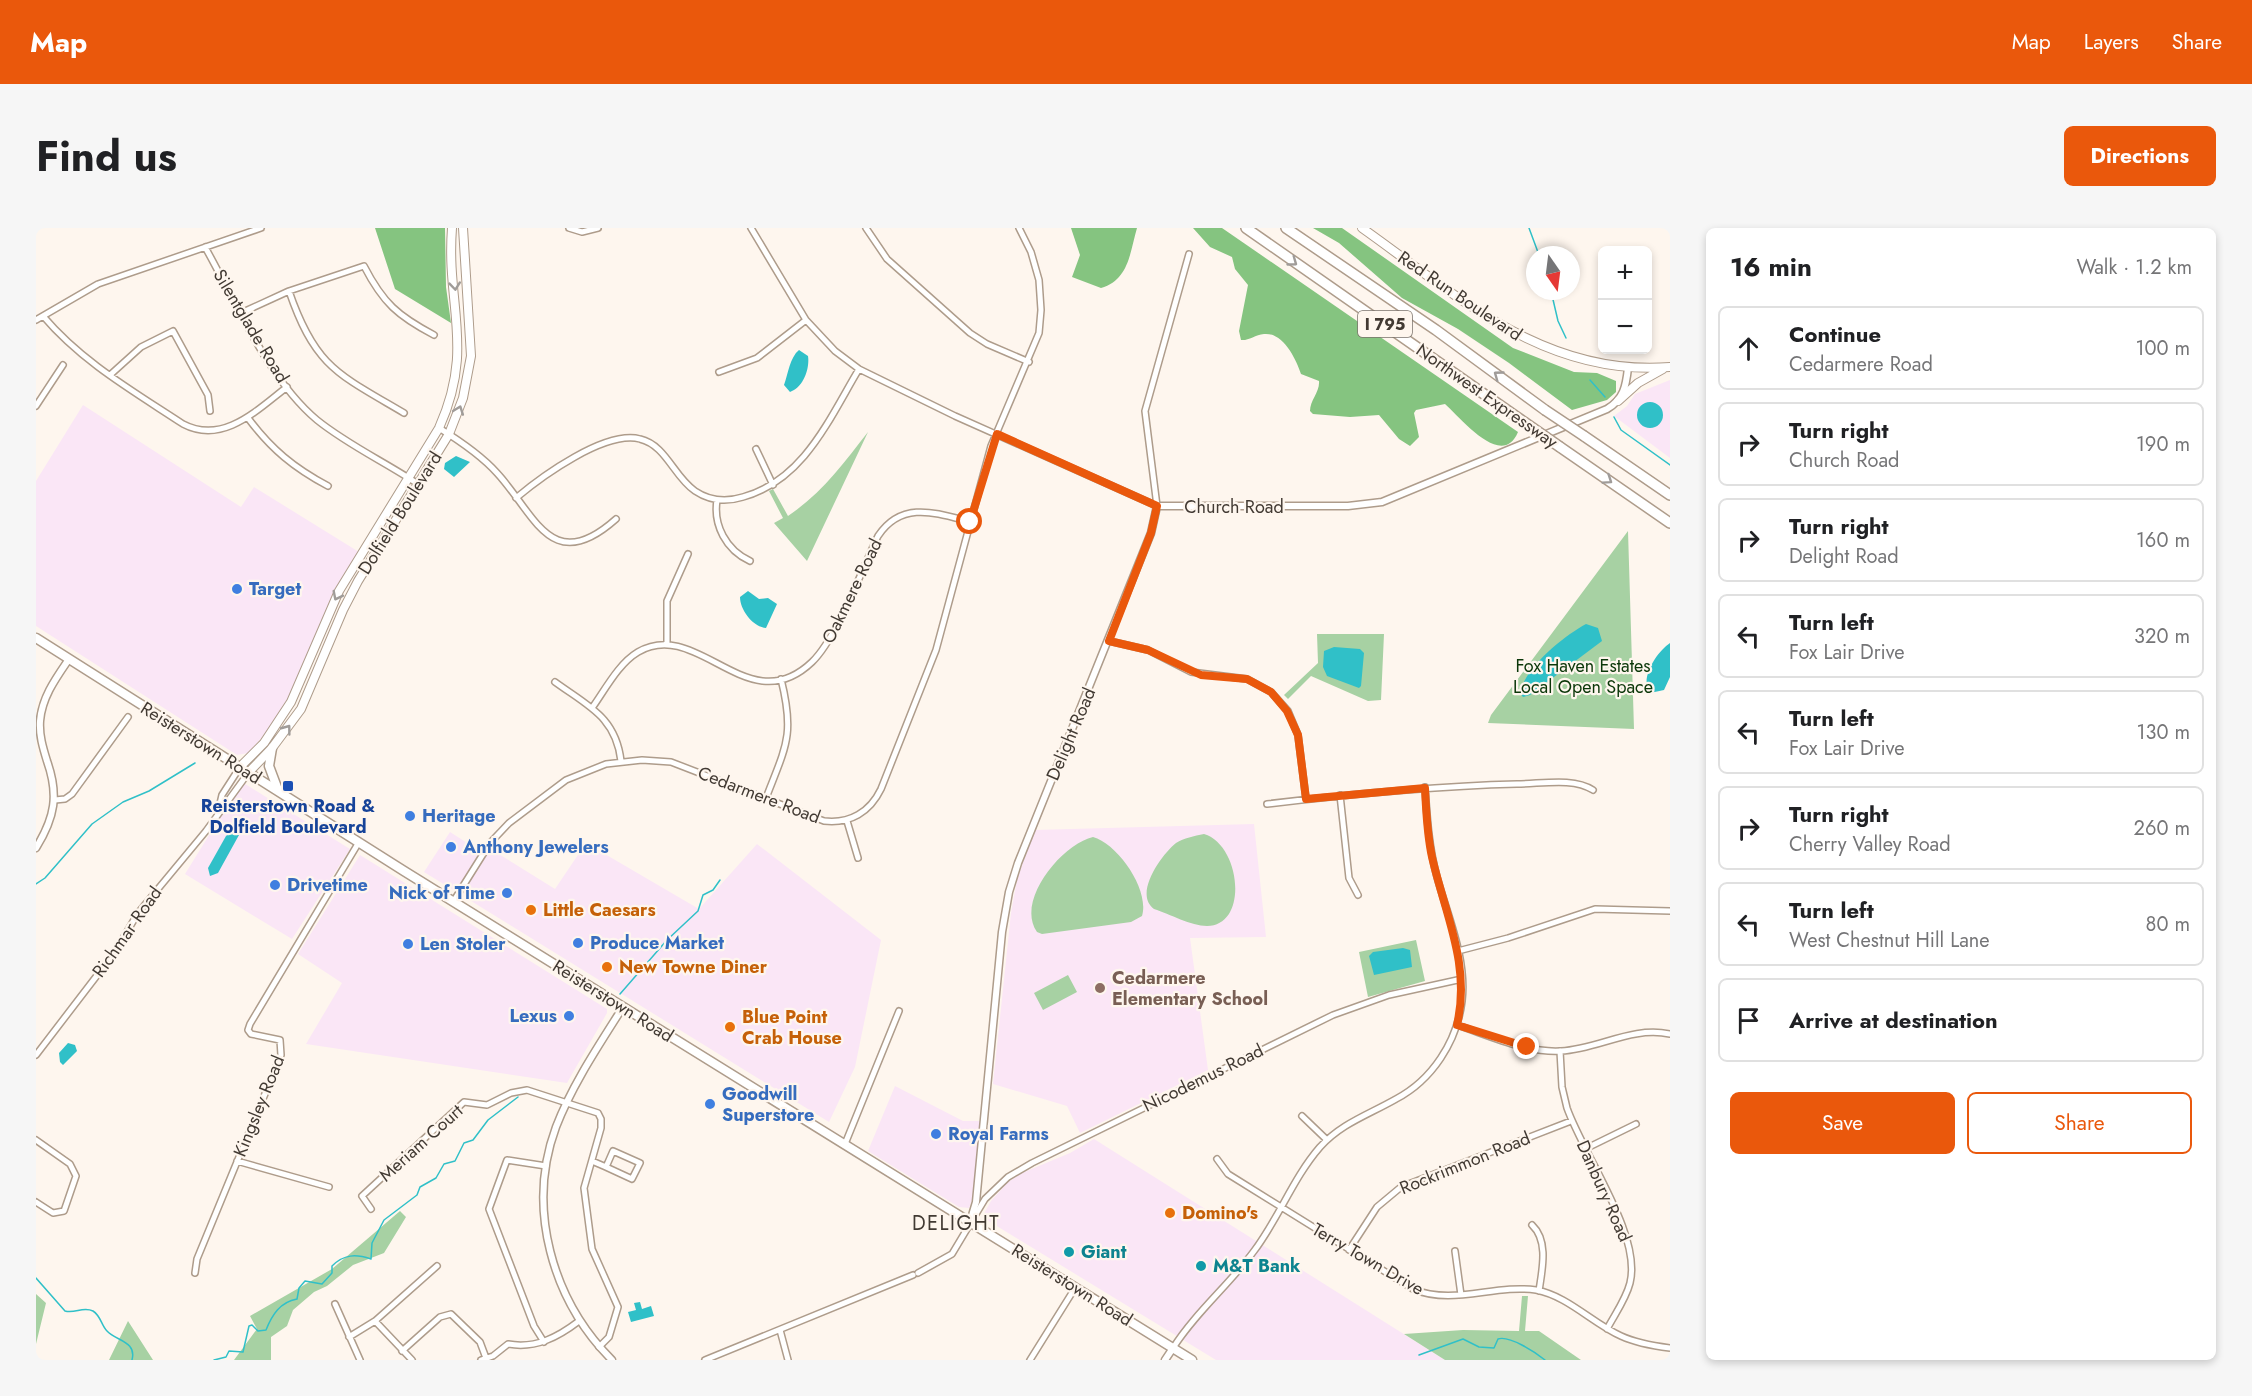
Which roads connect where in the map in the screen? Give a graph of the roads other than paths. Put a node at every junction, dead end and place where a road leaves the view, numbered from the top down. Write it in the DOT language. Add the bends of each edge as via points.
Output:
graph roads {
  1 [pos="261,228"];
  2 [pos="452,228"];
  3 [pos="463,228"];
  4 [pos="569,228"];
  5 [pos="598,228"];
  6 [pos="751,228"];
  7 [pos="866,228"];
  8 [pos="1019,228"];
  9 [pos="1246,228"];
  10 [pos="1286,228"];
  11 [pos="1362,228"];
  12 [pos="205,247"];
  13 [pos="1189,254"];
  14 [pos="289,291"];
  15 [pos="241,313"];
  16 [pos="43,316"];
  17 [pos="36,320"];
  18 [pos="806,320"];
  19 [pos="36,326"];
  20 [pos="434,335"];
  21 [pos="1029,362"];
  22 [pos="63,365"];
  23 [pos="1668,367"];
  24 [pos="1628,368"];
  25 [pos="859,369"];
  26 [pos="719,372"];
  27 [pos="110,375"];
  28 [pos="287,387"];
  29 [pos="1618,401"];
  30 [pos="36,406"];
  31 [pos="210,411"];
  32 [pos="404,413"];
  33 [pos="248,417"];
  34 [pos="439,428"];
  35 [pos="449,434"];
  36 [pos="997,434"];
  37 [pos="756,449"];
  38 [pos="409,478"];
  39 [pos="418,484"];
  40 [pos="773,485"];
  41 [pos="328,486"];
  42 [pos="1670,495"];
  43 [pos="516,498"];
  44 [pos="717,500"];
  45 [pos="1157,506"];
  46 [pos="616,519"];
  47 [pos="970,522"];
  48 [pos="1670,523"];
  49 [pos="688,554"];
  50 [pos="750,561"];
  51 [pos="36,638"];
  52 [pos="1109,641"];
  53 [pos="667,644"];
  54 [pos="69,659"];
  55 [pos="781,679"];
  56 [pos="555,682"];
  57 [pos="592,708"];
  58 [pos="128,717"];
  59 [pos="38,737"];
  60 [pos="272,748"];
  61 [pos="621,761"];
  62 [pos="240,767"];
  63 [pos="249,772"];
  64 [pos="1425,788"];
  65 [pos="1593,790"];
  66 [pos="280,793"];
  67 [pos="1340,795"];
  68 [pos="766,798"];
  69 [pos="1306,799"];
  70 [pos="56,800"];
  71 [pos="1267,804"];
  72 [pos="218,810"];
  73 [pos="847,821"];
  74 [pos="358,842"];
  75 [pos="36,848"];
  76 [pos="858,858"];
  77 [pos="1358,895"];
  78 [pos="453,902"];
  79 [pos="1670,911"];
  80 [pos="1458,951"];
  81 [pos="1462,979"];
  82 [pos="623,1007"];
  83 [pos="899,1011"];
  84 [pos="1457,1025"];
  85 [pos="1670,1034"];
  86 [pos="1560,1051"];
  87 [pos="36,1055"];
  88 [pos="567,1103"];
  89 [pos="1302,1116"];
  90 [pos="1572,1121"];
  91 [pos="1636,1124"];
  92 [pos="36,1140"];
  93 [pos="1327,1140"];
  94 [pos="845,1144"];
  95 [pos="1585,1149"];
  96 [pos="1216,1159"];
  97 [pos="237,1161"];
  98 [pos="592,1161"];
  99 [pos="546,1166"];
  100 [pos="606,1167"];
  101 [pos="329,1187"];
  102 [pos="36,1202"];
  103 [pos="1281,1207"];
  104 [pos="371,1209"];
  105 [pos="970,1222"];
  106 [pos="1532,1225"];
  107 [pos="1349,1250"];
  108 [pos="1455,1251"];
  109 [pos="438,1266"];
  110 [pos="195,1273"];
  111 [pos="1075,1288"];
  112 [pos="1539,1291"];
  113 [pos="1461,1295"];
  114 [pos="334,1304"];
  115 [pos="375,1321"];
  116 [pos="579,1321"];
  117 [pos="1607,1329"];
  118 [pos="780,1330"];
  119 [pos="349,1337"];
  120 [pos="544,1342"];
  121 [pos="599,1347"];
  122 [pos="1173,1348"];
  123 [pos="1670,1348"];
  124 [pos="402,1352"];
  125 [pos="484,1359"];
  126 [pos="360,1360"];
  127 [pos="412,1360"];
  128 [pos="612,1360"];
  129 [pos="705,1360"];
  130 [pos="788,1360"];
  131 [pos="1030,1360"];
  132 [pos="1165,1360"];
  133 [pos="1192,1360"];
  1 -- 12 [label="street"];
  2 -- 34 [label="main road, Dolfield Boulevard, one-way" via="459,357 453,393"];
  35 -- 3 [label="main road, Dolfield Boulevard, one-way" via="463,398 471,356"];
  4 -- 5 [label="street" via="582,232"];
  6 -- 18 [label="street, Church Road"];
  7 -- 21 [label="street" via="887,259 970,333"];
  8 -- 21 [label="street, Cedarmere Road" via="1035,266 1041,296 1039,333"];
  9 -- 48 [label="highway, Northwest Expressway / I 795, one-way, bridge"];
  42 -- 10 [label="highway, Northwest Expressway / I 795, one-way, bridge"];
  11 -- 24 [label="main road, Red Run Boulevard" via="1516,335 1570,357"];
  12 -- 15 [label="street, Silentglade Road"];
  12 -- 16 [label="street" via="98,284"];
  13 -- 45 [label="street, Delight Road" via="1145,411"];
  14 -- 15 [label="street"];
  14 -- 20 [label="street" via="364,266 387,304"];
  14 -- 32 [label="street" via="305,334 321,358 348,381"];
  15 -- 28 [label="street, Silentglade Road"];
  16 -- 17 [label="street"];
  16 -- 19 [label="street"];
  16 -- 27 [label="street" via="70,346"];
  18 -- 25 [label="street, Church Road"];
  18 -- 26 [label="street" via="757,358"];
  21 -- 36 [label="street, Cedarmere Road"];
  22 -- 30 [label="street"];
  23 -- 24 [label="main road, Red Run Boulevard"];
  23 -- 29 [label="main road" via="1638,383"];
  24 -- 29 [label="street"];
  25 -- 36 [label="street, Church Road"];
  25 -- 40 [label="street" via="810,451"];
  27 -- 31 [label="street" via="141,346 173,331 208,395"];
  27 -- 33 [label="street" via="198,430 223,429"];
  28 -- 33 [label="street"];
  28 -- 38 [label="street, Silentglade Road" via="317,420"];
  29 -- 45 [label="street, Church Road" via="1607,409 1382,502 1348,506"];
  33 -- 41 [label="street" via="276,453"];
  34 -- 35 [label="street"];
  34 -- 38 [label="main road, Dolfield Boulevard"];
  35 -- 39 [label="main road, Dolfield Boulevard"];
  35 -- 43 [label="street" via="491,466"];
  36 -- 45 [label="street, Church Road"];
  36 -- 47 [label="street, Cedarmere Road"];
  37 -- 40 [label="street"];
  38 -- 39 [label="street, Silentglade Road"];
  38 -- 62 [label="main road, Dolfield Boulevard, one-way" via="339,591 291,702 264,743"];
  60 -- 39 [label="main road, Dolfield Boulevard, one-way" via="301,709 343,610"];
  40 -- 44 [label="street" via="737,499"];
  43 -- 44 [label="street" via="559,465 603,445 630,438 653,444 689,486"];
  43 -- 46 [label="street" via="535,523 568,542 583,541"];
  44 -- 50 [label="street" via="717,527 736,553"];
  45 -- 52 [label="street, Delight Road" via="1151,533"];
  47 -- 55 [label="street, Oakmere Road" via="923,510 902,514 888,524 878,536 827,643 811,663"];
  47 -- 73 [label="street, Cedarmere Road" via="936,650 881,789 865,811"];
  49 -- 53 [label="street" via="668,601"];
  51 -- 54 [label="main road, Reisterstown Road"];
  52 -- 69 [label="street" via="1148,650 1201,675 1247,679 1271,692 1287,711 1298,735"];
  52 -- 105 [label="street, Delight Road" via="1032,826 1009,892"];
  53 -- 55 [label="street, Oakmere Road" via="687,648 744,678"];
  53 -- 57 [label="street" via="646,648 634,656"];
  54 -- 59 [label="street" via="44,702"];
  54 -- 62 [label="main road, Reisterstown Road"];
  55 -- 68 [label="street" via="790,725"];
  56 -- 57 [label="street"];
  57 -- 61 [label="street" via="615,732"];
  58 -- 70 [label="street" via="72,794"];
  59 -- 70 [label="street"];
  60 -- 63 [label="main road, Dolfield Boulevard"];
  60 -- 66 [label="main road" via="270,766"];
  61 -- 68 [label="street, Cedarmere Road" via="671,762"];
  61 -- 78 [label="street, Cedarmere Road" via="566,780 509,823 490,843"];
  62 -- 63 [label="main road, Reisterstown Road"];
  62 -- 72 [label="street, Richmar Road" via="222,795"];
  63 -- 66 [label="main road, Reisterstown Road"];
  63 -- 72 [label="street, Richmar Road"];
  64 -- 65 [label="street" via="1572,783"];
  64 -- 67 [label="street"];
  64 -- 80 [label="street" via="1432,855"];
  66 -- 74 [label="main road, Reisterstown Road"];
  67 -- 69 [label="street"];
  67 -- 77 [label="street" via="1349,878"];
  68 -- 73 [label="street, Cedarmere Road" via="824,821"];
  69 -- 71 [label="street"];
  70 -- 75 [label="street" via="48,828"];
  72 -- 87 [label="street, Richmar Road"];
  73 -- 76 [label="street"];
  74 -- 78 [label="main road, Reisterstown Road"];
  74 -- 97 [label="street, Kingsley Road" via="250,1024 251,1034 280,1040 282,1048"];
  78 -- 82 [label="main road, Reisterstown Road"];
  79 -- 80 [label="street" via="1596,909 1508,939"];
  80 -- 81 [label="street"];
  81 -- 84 [label="street"];
  81 -- 105 [label="street, Nicodemus Road" via="1389,995 1300,1030 1019,1170 985,1199"];
  82 -- 88 [label="street"];
  82 -- 94 [label="main road, Reisterstown Road"];
  83 -- 94 [label="street"];
  84 -- 86 [label="street" via="1537,1050"];
  84 -- 93 [label="street" via="1441,1057 1421,1082 1348,1123"];
  85 -- 86 [label="street" via="1643,1032"];
  86 -- 90 [label="street, Danbury Road" via="1562,1087"];
  88 -- 98 [label="street" via="598,1113 601,1119"];
  88 -- 99 [label="street"];
  88 -- 104 [label="street, Meriam Court" via="527,1090 487,1105 464,1102 362,1196"];
  89 -- 93 [label="street"];
  90 -- 95 [label="street, Danbury Road"];
  90 -- 107 [label="street, Rockrimmon Road" via="1401,1187 1377,1207"];
  91 -- 95 [label="street"];
  92 -- 102 [label="street" via="70,1164 76,1176 64,1211 53,1213"];
  93 -- 103 [label="street"];
  94 -- 105 [label="main road, Reisterstown Road"];
  95 -- 117 [label="street, Danbury Road" via="1625,1233 1631,1256 1628,1289"];
  96 -- 103 [label="street, Terry Town Drive" via="1227,1174"];
  97 -- 101 [label="street"];
  97 -- 110 [label="street, Kingsley Road" via="197,1259"];
  98 -- 100 [label="street"];
  98 -- 121 [label="street" via="584,1188 592,1249 618,1306 609,1337"];
  99 -- 116 [label="street" via="544,1207 549,1250"];
  99 -- 120 [label="street" via="507,1160 489,1209 530,1316"];
  100 -- 100 [label="street" via="613,1151 640,1163 632,1179"];
  103 -- 107 [label="street, Terry Town Drive"];
  103 -- 122 [label="street" via="1254,1251 1188,1325"];
  105 -- 111 [label="main road, Reisterstown Road"];
  105 -- 118 [label="street, Nicodemus Road" via="951,1254 915,1274"];
  106 -- 112 [label="street" via="1539,1234 1542,1251"];
  107 -- 113 [label="street, Terry Town Drive" via="1424,1294"];
  108 -- 113 [label="street"];
  109 -- 115 [label="street"];
  111 -- 122 [label="main road, Reisterstown Road"];
  111 -- 131 [label="street"];
  112 -- 113 [label="street, Terry Town Drive"];
  112 -- 117 [label="street, Terry Town Drive" via="1566,1302"];
  114 -- 119 [label="street"];
  115 -- 119 [label="street"];
  115 -- 124 [label="street"];
  116 -- 120 [label="street"];
  116 -- 121 [label="street"];
  117 -- 123 [label="street, Terry Town Drive" via="1633,1341"];
  118 -- 129 [label="street, Nicodemus Road"];
  118 -- 130 [label="street"];
  119 -- 126 [label="street"];
  120 -- 125 [label="street" via="508,1344"];
  121 -- 128 [label="street"];
  122 -- 132 [label="street"];
  122 -- 133 [label="main road, Reisterstown Road"];
  124 -- 125 [label="street" via="440,1317 451,1314 480,1342"];
  124 -- 127 [label="street"];
}
